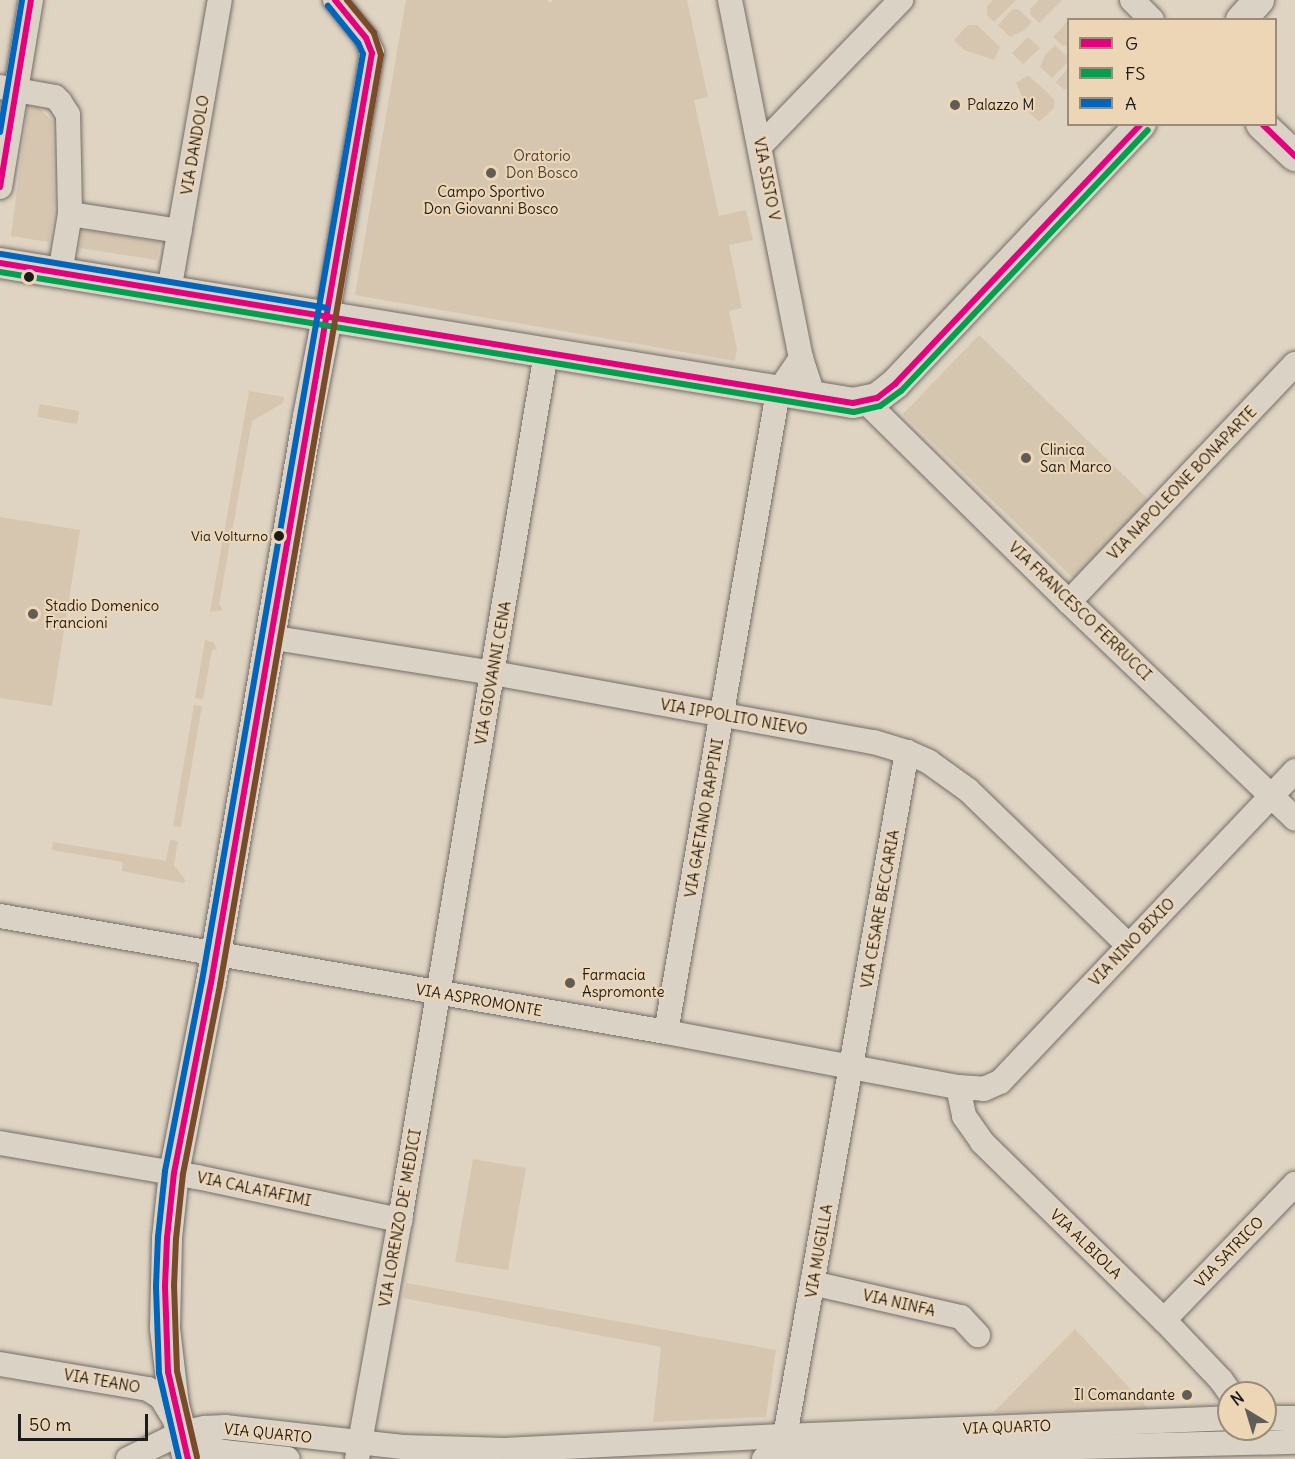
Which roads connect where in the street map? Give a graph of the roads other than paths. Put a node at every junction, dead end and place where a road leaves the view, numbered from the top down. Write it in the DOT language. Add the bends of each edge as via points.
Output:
graph roads {
  1 [pos="31,0"];
  2 [pos="220,0"];
  3 [pos="335,0"];
  4 [pos="730,0"];
  5 [pos="901,0"];
  6 [pos="1132,0"];
  7 [pos="1259,0"];
  8 [pos="1150,18"];
  9 [pos="1243,18"];
  10 [pos="9,88"];
  11 [pos="1139,126"];
  12 [pos="1264,126"];
  13 [pos="761,145"];
  14 [pos="1295,156"];
  15 [pos="0,187"];
  16 [pos="70,214"];
  17 [pos="180,231"];
  18 [pos="0,263"];
  19 [pos="60,273"];
  20 [pos="169,291"];
  21 [pos="327,317"];
  22 [pos="546,353"];
  23 [pos="801,358"];
  24 [pos="1295,364"];
  25 [pos="778,392"];
  26 [pos="814,398"];
  27 [pos="866,402"];
  28 [pos="1069,602"];
  29 [pos="270,637"];
  30 [pos="493,673"];
  31 [pos="722,716"];
  32 [pos="907,752"];
  33 [pos="1295,771"];
  34 [pos="1271,796"];
  35 [pos="1295,819"];
  36 [pos="0,916"];
  37 [pos="1128,945"];
  38 [pos="216,954"];
  39 [pos="438,993"];
  40 [pos="666,1032"];
  41 [pos="853,1066"];
  42 [pos="958,1087"];
  43 [pos="0,1143"];
  44 [pos="174,1173"];
  45 [pos="1295,1184"];
  46 [pos="400,1220"];
  47 [pos="812,1283"];
  48 [pos="1164,1320"];
  49 [pos="978,1335"];
  50 [pos="0,1364"];
  51 [pos="158,1381"];
  52 [pos="1222,1381"];
  53 [pos="1277,1418"];
  54 [pos="1295,1418"];
  55 [pos="1217,1419"];
  56 [pos="1217,1437"];
  57 [pos="1277,1440"];
  58 [pos="1295,1442"];
  59 [pos="185,1446"];
  60 [pos="358,1451"];
  61 [pos="789,1451"];
  62 [pos="450,1454"];
  63 [pos="474,1454"];
  64 [pos="128,1459"];
  65 [pos="288,1459"];
  66 [pos="763,1459"];
  1 -- 10 [label="street"];
  2 -- 17 [label="street, VIA DANDOLO"];
  3 -- 21 [label="street" via="366,38 372,53"];
  4 -- 13 [label="street, VIA SISTO V"];
  5 -- 13 [label="street"];
  6 -- 8 [label="street"];
  7 -- 9 [label="main road"];
  10 -- 15 [label="street"];
  10 -- 16 [label="street" via="55,98 66,109"];
  11 -- 27 [label="main road" via="895,384"];
  12 -- 14 [label="main road"];
  13 -- 23 [label="street, VIA SISTO V"];
  16 -- 17 [label="street"];
  16 -- 19 [label="street"];
  17 -- 20 [label="street, VIA DANDOLO"];
  18 -- 19 [label="main road"];
  19 -- 20 [label="main road"];
  20 -- 21 [label="main road"];
  21 -- 22 [label="main road"];
  21 -- 29 [label="main road"];
  22 -- 25 [label="main road"];
  22 -- 30 [label="street, VIA GIOVANNI CENA"];
  23 -- 25 [label="street"];
  23 -- 26 [label="street, VIA SISTO V"];
  24 -- 28 [label="street, VIA NAPOLEONE BONAPARTE"];
  25 -- 26 [label="main road"];
  25 -- 31 [label="street, VIA GAETANO RAPPINI"];
  26 -- 27 [label="main road" via="836,403"];
  27 -- 28 [label="street, VIA FRANCESCO FERRUCCI"];
  28 -- 34 [label="street, VIA FRANCESCO FERRUCCI"];
  29 -- 30 [label="street, VIA IPPOLITO NIEVO"];
  29 -- 38 [label="main road"];
  30 -- 31 [label="street, VIA IPPOLITO NIEVO"];
  30 -- 39 [label="street, VIA GIOVANNI CENA"];
  31 -- 32 [label="street, VIA IPPOLITO NIEVO" via="874,742"];
  31 -- 40 [label="street, VIA GAETANO RAPPINI"];
  32 -- 37 [label="street, VIA IPPOLITO NIEVO" via="968,790"];
  32 -- 41 [label="street, VIA CESARE BECCARIA"];
  33 -- 34 [label="street, VIA NINO BIXIO"];
  34 -- 35 [label="street, VIA FRANCESCO FERRUCCI"];
  34 -- 37 [label="street, VIA NINO BIXIO"];
  36 -- 38 [label="street, VIA ASPROMONTE"];
  37 -- 42 [label="street, VIA NINO BIXIO" via="994,1087"];
  38 -- 39 [label="street, VIA ASPROMONTE"];
  38 -- 44 [label="main road"];
  39 -- 40 [label="street, VIA ASPROMONTE"];
  39 -- 46 [label="street, VIA LORENZO DE' MEDICI"];
  40 -- 41 [label="street, VIA ASPROMONTE"];
  41 -- 42 [label="street, VIA ASPROMONTE"];
  41 -- 47 [label="street, VIA MUGILLA"];
  42 -- 48 [label="street, VIA ALBIOLA" via="964,1116 982,1142"];
  43 -- 44 [label="street, VIA CALATAFIMI"];
  44 -- 46 [label="street, VIA CALATAFIMI"];
  44 -- 51 [label="main road"];
  45 -- 48 [label="street, VIA SATRICO"];
  46 -- 60 [label="street, VIA LORENZO DE' MEDICI"];
  47 -- 49 [label="street, VIA NINFA" via="962,1317"];
  47 -- 61 [label="street, VIA MUGILLA"];
  48 -- 52 [label="street, VIA ALBIOLA"];
  50 -- 51 [label="street, VIA TEANO"];
  51 -- 59 [label="main road"];
  53 -- 54 [label="street"];
  55 -- 61 [label="street, VIA QUARTO"];
  56 -- 61 [label="street, VIA QUARTO"];
  57 -- 58 [label="street, VIA QUARTO"];
  59 -- 60 [label="street, VIA QUARTO" via="205,1428 225,1427"];
  59 -- 64 [label="street"];
  59 -- 65 [label="street, VIA QUARTO"];
  60 -- 62 [label="street, VIA QUARTO"];
  61 -- 63 [label="street, VIA QUARTO" via="570,1448"];
  61 -- 66 [label="street"];
  62 -- 63 [label="street, VIA QUARTO"];
}
